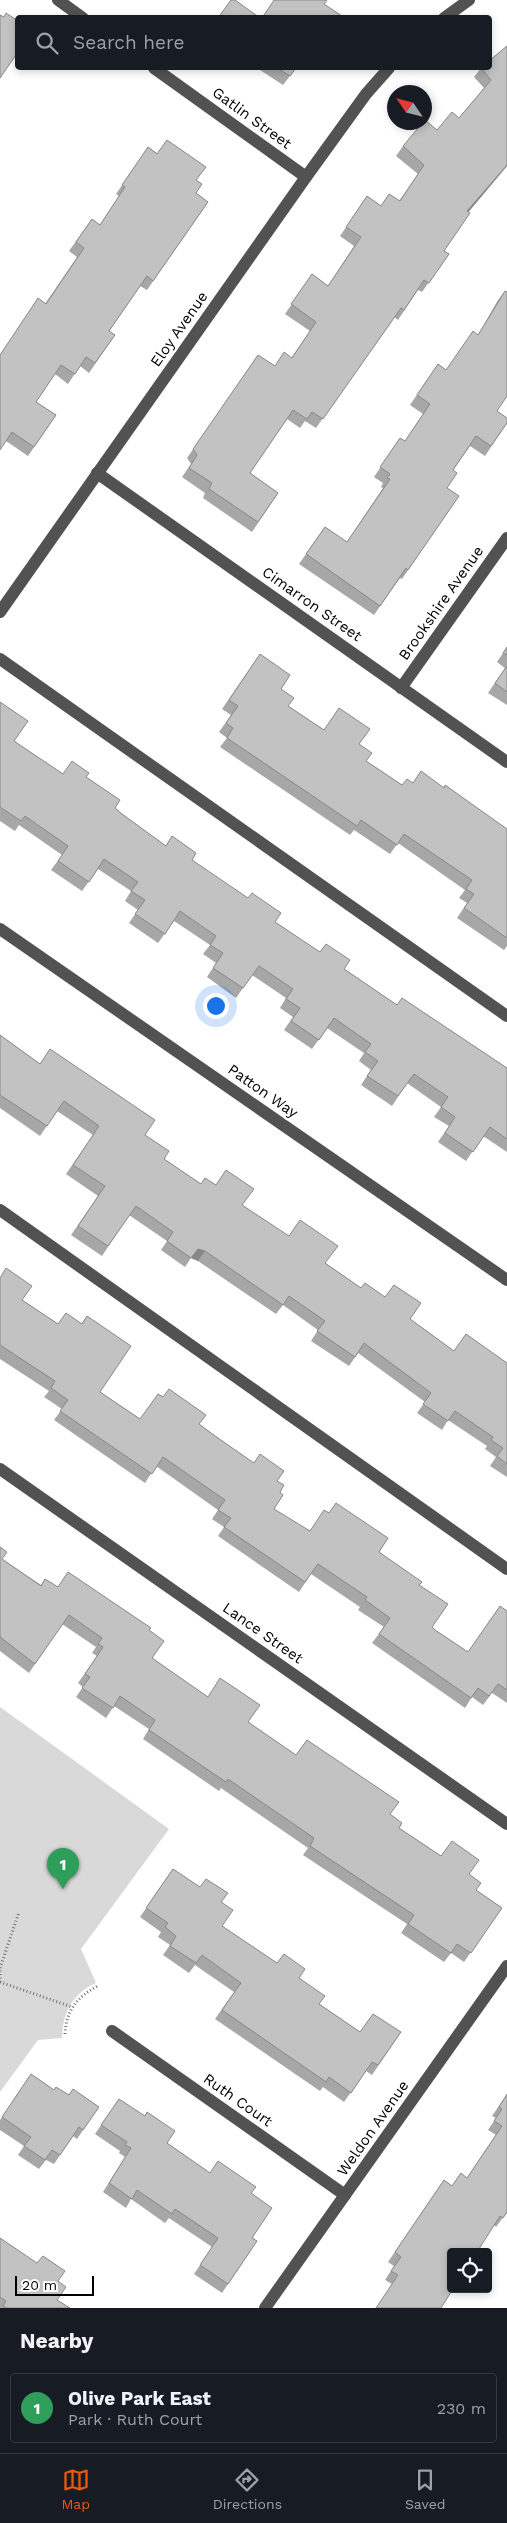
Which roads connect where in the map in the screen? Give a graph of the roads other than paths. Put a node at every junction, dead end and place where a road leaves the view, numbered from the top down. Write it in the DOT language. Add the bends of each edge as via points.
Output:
graph roads {
  1 [pos="58,0"];
  2 [pos="469,0"];
  3 [pos="79,15"];
  4 [pos="448,15"];
  5 [pos="157,70"];
  6 [pos="388,70"];
  7 [pos="306,177"];
  8 [pos="97,473"];
  9 [pos="507,538"];
  10 [pos="0,612"];
  11 [pos="0,659"];
  12 [pos="401,688"];
  13 [pos="507,762"];
  14 [pos="0,929"];
  15 [pos="507,1016"];
  16 [pos="0,1210"];
  17 [pos="507,1280"];
  18 [pos="0,1468"];
  19 [pos="507,1570"];
  20 [pos="507,1824"];
  21 [pos="507,1966"];
  22 [pos="112,2031"];
  23 [pos="345,2196"];
  24 [pos="265,2308"];
  1 -- 3 [label="street"];
  2 -- 4 [label="street"];
  5 -- 7 [label="street, Gatlin Street"];
  6 -- 7 [label="street, Eloy Avenue" via="366,94"];
  7 -- 8 [label="street, Eloy Avenue"];
  8 -- 10 [label="street, Eloy Avenue"];
  8 -- 12 [label="street, Cimarron Street"];
  9 -- 12 [label="street, Brookshire Avenue"];
  11 -- 15 [label="street"];
  12 -- 13 [label="street, Cimarron Street"];
  14 -- 17 [label="street, Patton Way"];
  16 -- 19 [label="street"];
  18 -- 20 [label="street, Lance Street"];
  21 -- 23 [label="street, Weldon Avenue"];
  22 -- 23 [label="street, Ruth Court"];
  23 -- 24 [label="street, Weldon Avenue"];
}
